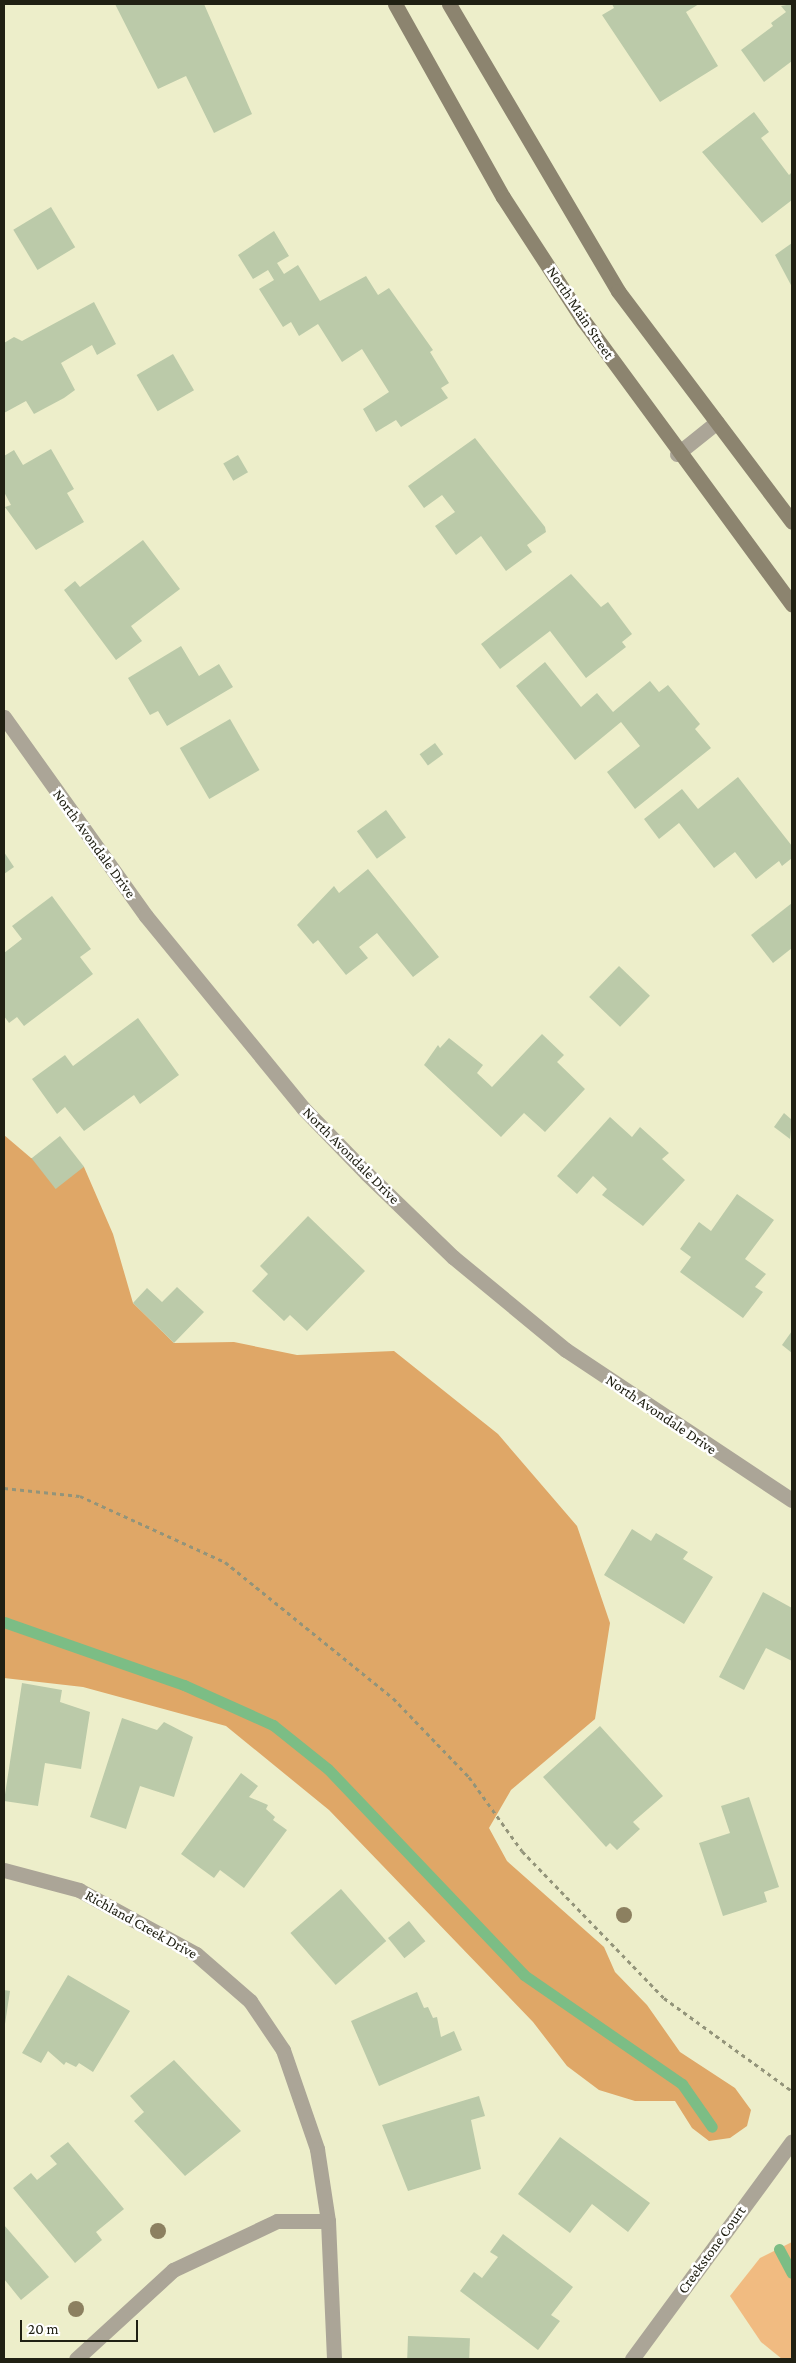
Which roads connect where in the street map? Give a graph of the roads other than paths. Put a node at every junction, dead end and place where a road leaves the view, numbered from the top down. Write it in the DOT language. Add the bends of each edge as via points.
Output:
graph roads {
  1 [pos="395,4"];
  2 [pos="449,4"];
  3 [pos="717,422"];
  4 [pos="677,454"];
  5 [pos="792,522"];
  6 [pos="792,604"];
  7 [pos="4,717"];
  8 [pos="792,1500"];
  9 [pos="4,1870"];
  10 [pos="792,2141"];
  11 [pos="328,2221"];
  12 [pos="76,2359"];
  13 [pos="334,2359"];
  14 [pos="632,2359"];
  1 -- 4 [label="street, North Main Street" via="504,197"];
  2 -- 3 [label="street" via="618,290"];
  3 -- 4 [label="street"];
  3 -- 5 [label="street"];
  4 -- 6 [label="street, North Main Street"];
  7 -- 8 [label="street, North Avondale Drive" via="146,916 303,1108 367,1174 453,1257 566,1350"];
  9 -- 11 [label="street, Richland Creek Drive" via="80,1890 139,1920 196,1954 250,2001 283,2050 318,2149"];
  10 -- 14 [label="street, Creekstone Court"];
  11 -- 12 [label="street" via="278,2221 173,2270"];
  11 -- 13 [label="street, Richland Creek Drive"];
}
